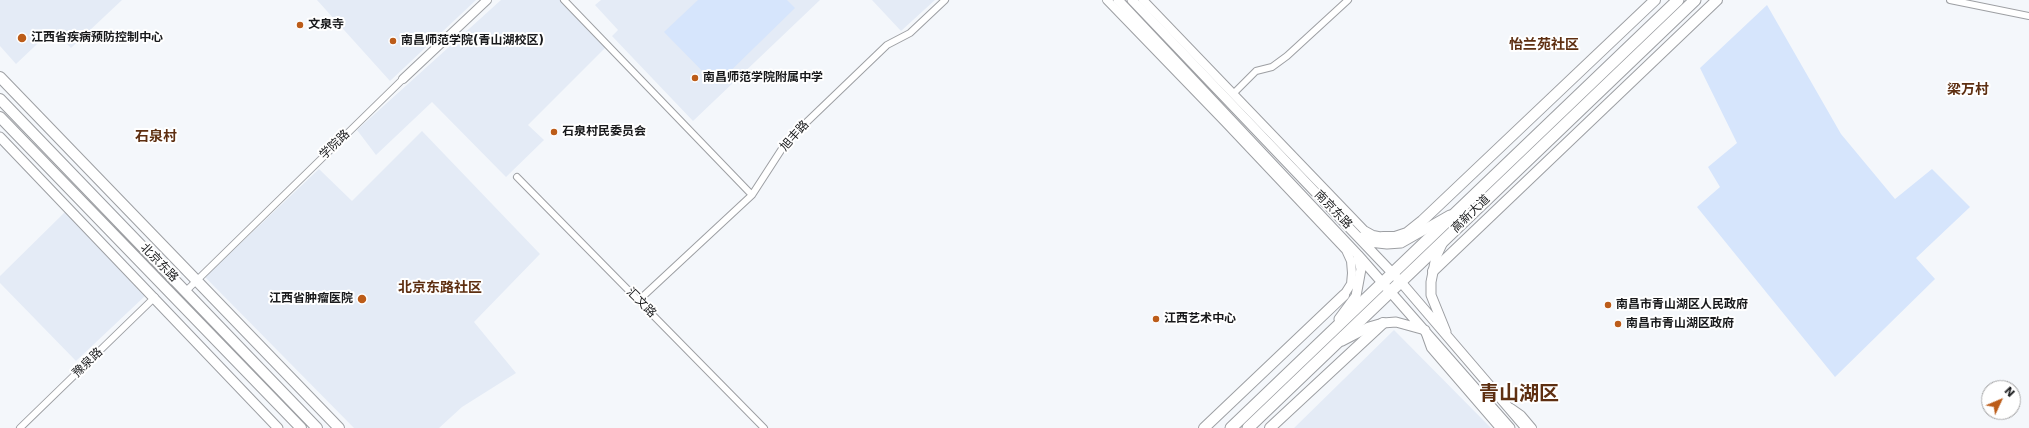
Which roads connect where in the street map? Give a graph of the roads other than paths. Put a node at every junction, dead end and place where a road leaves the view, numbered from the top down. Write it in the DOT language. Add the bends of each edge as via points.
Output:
graph roads {
  1 [pos="487,0"];
  2 [pos="564,0"];
  3 [pos="945,0"];
  4 [pos="1107,0"];
  5 [pos="1118,0"];
  6 [pos="1132,0"];
  7 [pos="1143,0"];
  8 [pos="1348,0"];
  9 [pos="1655,0"];
  10 [pos="1678,0"];
  11 [pos="1696,0"];
  12 [pos="1717,0"];
  13 [pos="1950,0"];
  14 [pos="2029,16"];
  15 [pos="0,77"];
  16 [pos="403,79"];
  17 [pos="1233,94"];
  18 [pos="0,99"];
  19 [pos="0,117"];
  20 [pos="0,137"];
  21 [pos="1309,173"];
  22 [pos="518,177"];
  23 [pos="752,195"];
  24 [pos="1328,206"];
  25 [pos="1459,209"];
  26 [pos="1346,225"];
  27 [pos="1383,237"];
  28 [pos="1445,239"];
  29 [pos="1358,255"];
  30 [pos="1433,271"];
  31 [pos="1396,277"];
  32 [pos="196,281"];
  33 [pos="1386,287"];
  34 [pos="186,291"];
  35 [pos="1344,295"];
  36 [pos="155,297"];
  37 [pos="639,300"];
  38 [pos="1383,323"];
  39 [pos="1425,330"];
  40 [pos="1327,336"];
  41 [pos="1448,337"];
  42 [pos="1335,345"];
  43 [pos="1505,404"];
  44 [pos="20,428"];
  45 [pos="278,428"];
  46 [pos="301,428"];
  47 [pos="317,428"];
  48 [pos="339,428"];
  49 [pos="764,428"];
  50 [pos="1204,428"];
  51 [pos="1231,428"];
  52 [pos="1248,428"];
  53 [pos="1270,428"];
  54 [pos="1500,428"];
  55 [pos="1510,428"];
  56 [pos="1526,428"];
  57 [pos="1532,428"];
  1 -- 16 [label="street, 学院路"];
  2 -- 23 [label="street"];
  3 -- 23 [label="street, 旭丰路" via="910,33 887,45 787,141"];
  4 -- 35 [label="street" via="1346,250 1352,261 1352,272 1351,284"];
  5 -- 29 [label="main road, 南京东路"];
  6 -- 24 [label="main road, 南京东路"];
  7 -- 17 [label="street"];
  8 -- 17 [label="street" via="1287,56 1272,66 1256,71"];
  9 -- 27 [label="main road" via="1422,221 1407,233"];
  10 -- 25 [label="highway, 高新大道"];
  11 -- 28 [label="highway, 高新大道"];
  12 -- 30 [label="main road"];
  13 -- 14 [label="street"];
  15 -- 32 [label="main road"];
  16 -- 32 [label="street, 学院路"];
  17 -- 21 [label="street"];
  18 -- 34 [label="main road, 北京东路"];
  19 -- 46 [label="main road, 北京东路"];
  20 -- 36 [label="main road"];
  21 -- 24 [label="street"];
  21 -- 27 [label="street" via="1364,230"];
  22 -- 37 [label="street, 汇文路"];
  23 -- 37 [label="street, 旭丰路"];
  24 -- 26 [label="main road, 南京东路"];
  25 -- 26 [label="main road" via="1401,243 1369,242"];
  25 -- 31 [label="highway, 高新大道"];
  26 -- 31 [label="main road, 南京东路"];
  28 -- 30 [label="main road" via="1436,257"];
  28 -- 31 [label="highway, 高新大道"];
  29 -- 33 [label="main road, 南京东路"];
  29 -- 40 [label="main road" via="1360,269 1356,296"];
  30 -- 41 [label="main road" via="1431,295"];
  31 -- 33 [label="highway, 高新大道"];
  31 -- 41 [label="main road, 南京东路"];
  32 -- 34 [label="street, 学院路"];
  32 -- 48 [label="main road"];
  33 -- 39 [label="main road, 南京东路"];
  33 -- 40 [label="highway, 高新大道"];
  33 -- 42 [label="highway, 高新大道"];
  34 -- 47 [label="main road, 北京东路"];
  35 -- 50 [label="main road"];
  36 -- 44 [label="street, 豫泉路"];
  36 -- 45 [label="main road"];
  37 -- 49 [label="street, 汇文路"];
  38 -- 39 [label="main road" via="1396,322"];
  38 -- 42 [label="main road" via="1369,327"];
  38 -- 53 [label="main road"];
  39 -- 54 [label="street" via="1431,348"];
  39 -- 55 [label="main road, 南京东路"];
  40 -- 51 [label="highway, 高新大道"];
  41 -- 43 [label="main road, 南京东路"];
  42 -- 52 [label="highway, 高新大道"];
  43 -- 56 [label="main road, 南京东路"];
  43 -- 57 [label="street" via="1521,415"];
}
